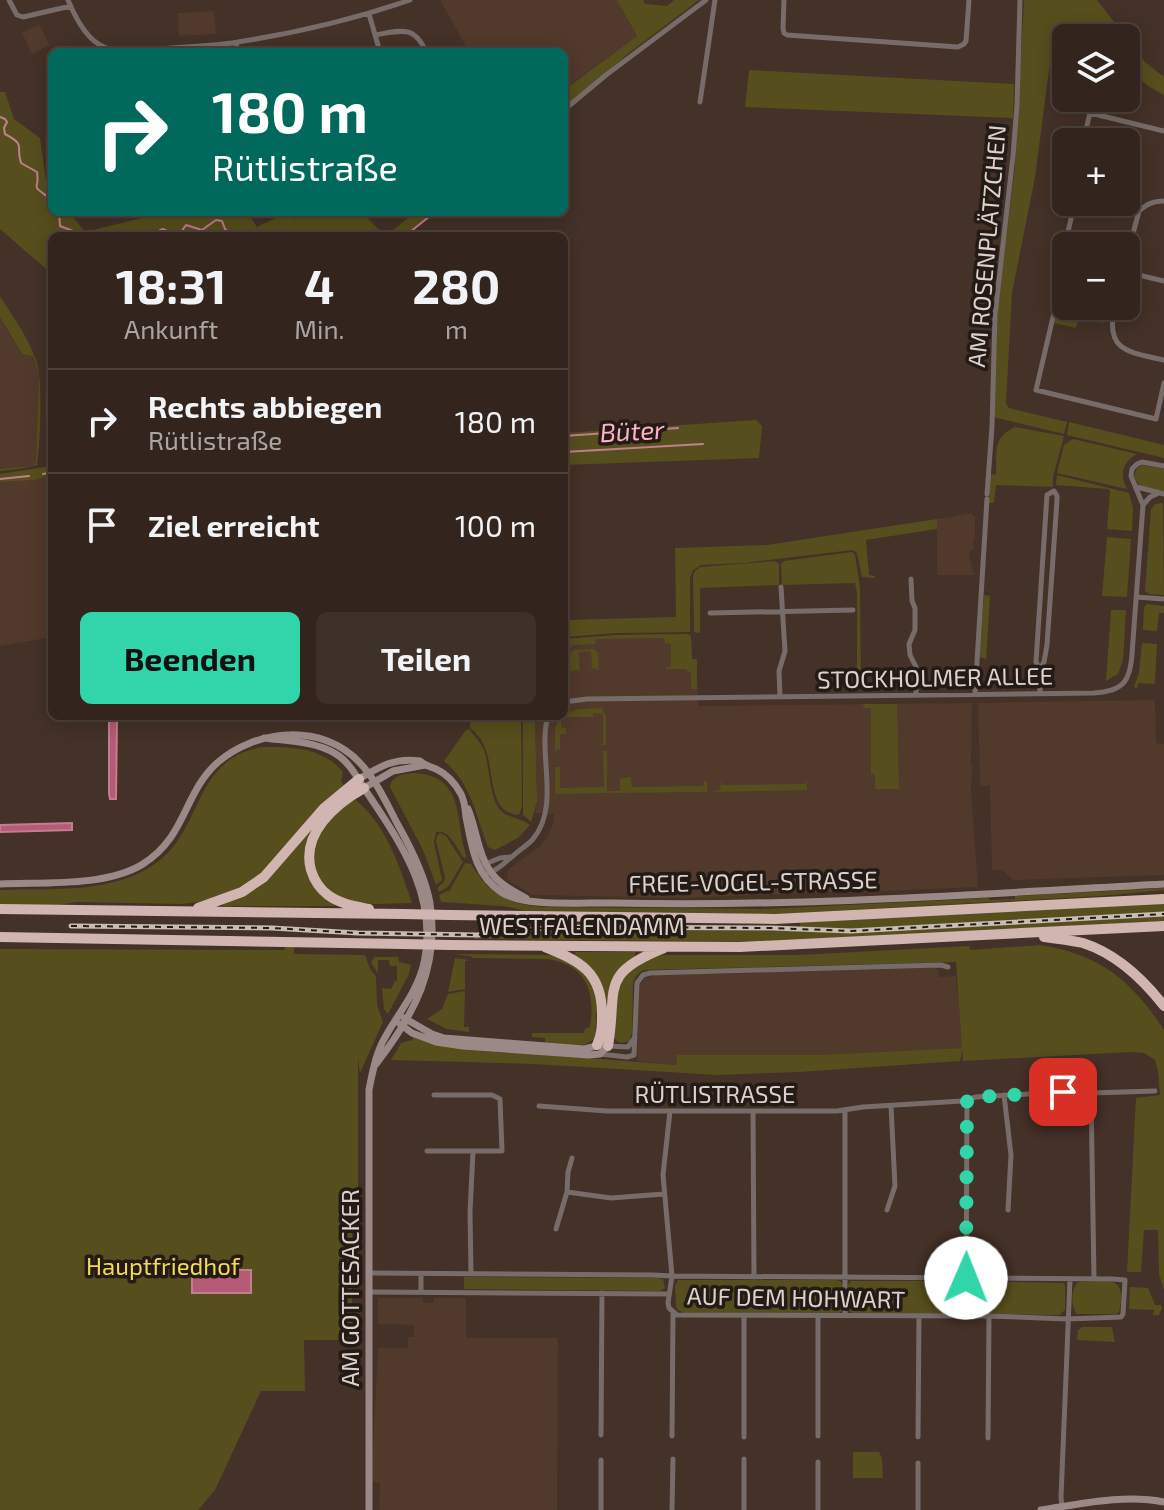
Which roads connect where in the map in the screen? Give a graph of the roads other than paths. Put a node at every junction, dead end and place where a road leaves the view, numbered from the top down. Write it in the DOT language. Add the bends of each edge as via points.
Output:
graph roads {
  1 [pos="9,0"];
  2 [pos="410,0"];
  3 [pos="706,0"];
  4 [pos="715,0"];
  5 [pos="784,0"];
  6 [pos="969,0"];
  7 [pos="1020,0"];
  8 [pos="70,3"];
  9 [pos="369,14"];
  10 [pos="375,35"];
  11 [pos="236,43"];
  12 [pos="106,48"];
  13 [pos="183,48"];
  14 [pos="237,48"];
  15 [pos="379,48"];
  16 [pos="424,48"];
  17 [pos="700,102"];
  18 [pos="568,107"];
  19 [pos="1086,128"];
  20 [pos="1164,131"];
  21 [pos="1164,201"];
  22 [pos="1133,232"];
  23 [pos="1140,275"];
  24 [pos="1164,281"];
  25 [pos="1052,320"];
  26 [pos="1113,320"];
  27 [pos="1164,360"];
  28 [pos="1164,383"];
  29 [pos="1164,466"];
  30 [pos="1137,487"];
  31 [pos="1162,493"];
  32 [pos="1143,505"];
  33 [pos="911,579"];
  34 [pos="781,587"];
  35 [pos="1136,597"];
  36 [pos="1164,599"];
  37 [pos="853,610"];
  38 [pos="781,611"];
  39 [pos="710,613"];
  40 [pos="1040,669"];
  41 [pos="1040,693"];
  42 [pos="975,694"];
  43 [pos="916,695"];
  44 [pos="780,697"];
  45 [pos="568,701"];
  46 [pos="548,720"];
  47 [pos="366,781"];
  48 [pos="484,869"];
  49 [pos="0,884"];
  50 [pos="1164,884"];
  51 [pos="1164,899"];
  52 [pos="0,909"];
  53 [pos="185,912"];
  54 [pos="387,914"];
  55 [pos="1164,926"];
  56 [pos="1031,933"];
  57 [pos="0,937"];
  58 [pos="539,945"];
  59 [pos="670,946"];
  60 [pos="948,967"];
  61 [pos="1164,1006"];
  62 [pos="402,1021"];
  63 [pos="635,1037"];
  64 [pos="602,1048"];
  65 [pos="1155,1091"];
  66 [pos="1091,1093"];
  67 [pos="434,1095"];
  68 [pos="1004,1095"];
  69 [pos="967,1099"];
  70 [pos="539,1106"];
  71 [pos="891,1106"];
  72 [pos="845,1110"];
  73 [pos="670,1111"];
  74 [pos="753,1111"];
  75 [pos="427,1151"];
  76 [pos="473,1151"];
  77 [pos="572,1158"];
  78 [pos="567,1192"];
  79 [pos="664,1194"];
  80 [pos="887,1210"];
  81 [pos="1008,1210"];
  82 [pos="556,1229"];
  83 [pos="369,1273"];
  84 [pos="421,1274"];
  85 [pos="471,1274"];
  86 [pos="672,1276"];
  87 [pos="754,1277"];
  88 [pos="845,1278"];
  89 [pos="966,1278"];
  90 [pos="1070,1279"];
  91 [pos="1094,1279"];
  92 [pos="370,1292"];
  93 [pos="421,1292"];
  94 [pos="602,1293"];
  95 [pos="669,1294"];
  96 [pos="673,1313"];
  97 [pos="744,1316"];
  98 [pos="818,1316"];
  99 [pos="845,1316"];
  100 [pos="919,1316"];
  101 [pos="966,1316"];
  102 [pos="989,1316"];
  103 [pos="1067,1319"];
  104 [pos="601,1435"];
  105 [pos="672,1436"];
  106 [pos="818,1436"];
  107 [pos="744,1437"];
  108 [pos="918,1437"];
  109 [pos="988,1438"];
  110 [pos="673,1459"];
  111 [pos="744,1459"];
  112 [pos="601,1460"];
  113 [pos="818,1462"];
  114 [pos="918,1463"];
  115 [pos="1164,1502"];
  116 [pos="1062,1507"];
  117 [pos="369,1510"];
  118 [pos="601,1510"];
  119 [pos="672,1510"];
  120 [pos="744,1510"];
  121 [pos="818,1510"];
  122 [pos="918,1510"];
  123 [pos="1041,1510"];
  1 -- 8 [label="street" via="23,17"];
  2 -- 9 [label="street"];
  3 -- 18 [label="street"];
  4 -- 17 [label="street"];
  5 -- 6 [label="street" via="787,35 958,47 966,41"];
  7 -- 42 [label="street, AM ROSENPLÄTZCHEN" via="1013,156 995,315"];
  8 -- 12 [label="street" via="92,40"];
  9 -- 10 [label="street"];
  9 -- 11 [label="street"];
  10 -- 15 [label="street"];
  10 -- 16 [label="street" via="401,30 412,33"];
  11 -- 13 [label="street"];
  11 -- 14 [label="street"];
  19 -- 20 [label="street" via="1090,113"];
  21 -- 22 [label="street" via="1153,201 1139,211"];
  23 -- 24 [label="street"];
  25 -- 28 [label="street" via="1036,390 1156,419"];
  26 -- 27 [label="street" via="1113,337 1120,347"];
  29 -- 30 [label="street" via="1137,464 1131,476"];
  30 -- 31 [label="street"];
  30 -- 32 [label="street, STOCKHOLMER ALLEE"];
  31 -- 32 [label="street"];
  32 -- 35 [label="street, STOCKHOLMER ALLEE"];
  33 -- 43 [label="street" via="915,630 909,644"];
  34 -- 38 [label="street"];
  35 -- 36 [label="street"];
  35 -- 41 [label="street, STOCKHOLMER ALLEE" via="1131,666 1123,684 1103,692"];
  37 -- 38 [label="street"];
  38 -- 39 [label="street"];
  38 -- 44 [label="street" via="785,651"];
  40 -- 40 [label="street" via="1047,645 1054,491 1047,495 1036,662"];
  40 -- 41 [label="street"];
  41 -- 42 [label="street, STOCKHOLMER ALLEE"];
  42 -- 43 [label="street, STOCKHOLMER ALLEE"];
  43 -- 44 [label="street, STOCKHOLMER ALLEE"];
  44 -- 45 [label="street, STOCKHOLMER ALLEE"];
  46 -- 48 [label="street" via="544,818 530,842 501,867"];
  47 -- 48 [label="street" via="382,765 397,760 420,761 444,773 464,802 473,853"];
  47 -- 49 [label="street, AM GOTTESACKER" via="333,752 264,738 242,745 216,764 199,784 176,832 144,863 90,880"];
  47 -- 53 [label="highway" via="324,808 254,885"];
  47 -- 54 [label="highway" via="313,835 310,868 322,890 336,900"];
  47 -- 62 [label="street, AM GOTTESACKER" via="413,869 424,903 423,965"];
  48 -- 50 [label="street, FREIE-VOGEL-STRASSE" via="490,884 504,894 546,902 777,904"];
  51 -- 54 [label="highway, WESTFALENDAMM, bridge" via="775,919"];
  52 -- 53 [label="highway, WESTFALENDAMM"];
  53 -- 54 [label="highway, WESTFALENDAMM"];
  55 -- 56 [label="highway, WESTFALENDAMM"];
  56 -- 59 [label="highway, WESTFALENDAMM" via="782,946"];
  56 -- 61 [label="highway" via="1103,951 1138,977"];
  57 -- 58 [label="highway, WESTFALENDAMM, bridge"];
  58 -- 59 [label="highway, WESTFALENDAMM"];
  58 -- 64 [label="highway" via="578,961 591,974 601,998"];
  59 -- 64 [label="highway" via="635,960 618,978"];
  60 -- 63 [label="street" via="650,973 637,983"];
  62 -- 64 [label="street" via="444,1038"];
  62 -- 83 [label="street, AM GOTTESACKER" via="383,1041 370,1086"];
  63 -- 64 [label="street" via="628,1047"];
  63 -- 64 [label="street" via="631,1057"];
  65 -- 66 [label="street, RÜTLISTRASSE"];
  66 -- 68 [label="street, RÜTLISTRASSE"];
  66 -- 91 [label="street"];
  67 -- 76 [label="street" via="500,1099 502,1151"];
  68 -- 69 [label="street, RÜTLISTRASSE"];
  68 -- 81 [label="street" via="1011,1155"];
  69 -- 71 [label="street, RÜTLISTRASSE"];
  69 -- 89 [label="street"];
  70 -- 73 [label="street, RÜTLISTRASSE"];
  71 -- 72 [label="street, RÜTLISTRASSE"];
  71 -- 80 [label="street" via="895,1186"];
  72 -- 74 [label="street, RÜTLISTRASSE"];
  72 -- 88 [label="street"];
  73 -- 74 [label="street, RÜTLISTRASSE"];
  73 -- 79 [label="street"];
  74 -- 87 [label="street"];
  75 -- 76 [label="street"];
  76 -- 85 [label="street"];
  77 -- 78 [label="street"];
  78 -- 79 [label="street" via="611,1198"];
  78 -- 82 [label="street"];
  79 -- 86 [label="street"];
  83 -- 84 [label="street, AUF DEM HOHWART"];
  83 -- 92 [label="street, AM GOTTESACKER"];
  84 -- 85 [label="street, AUF DEM HOHWART"];
  84 -- 93 [label="street"];
  85 -- 86 [label="street, AUF DEM HOHWART"];
  86 -- 87 [label="street, AUF DEM HOHWART"];
  86 -- 95 [label="street, AUF DEM HOHWART"];
  87 -- 88 [label="street, AUF DEM HOHWART"];
  88 -- 89 [label="street, AUF DEM HOHWART"];
  88 -- 99 [label="street"];
  89 -- 90 [label="street, AUF DEM HOHWART"];
  89 -- 101 [label="street"];
  90 -- 91 [label="street, AUF DEM HOHWART"];
  90 -- 103 [label="street"];
  91 -- 103 [label="street, AUF DEM HOHWART" via="1125,1280 1121,1317"];
  92 -- 93 [label="street, AUF DEM HOHWART"];
  92 -- 117 [label="street, AM GOTTESACKER"];
  93 -- 94 [label="street, AUF DEM HOHWART"];
  94 -- 95 [label="street, AUF DEM HOHWART"];
  94 -- 104 [label="street"];
  95 -- 96 [label="street, AUF DEM HOHWART"];
  96 -- 97 [label="street, AUF DEM HOHWART"];
  96 -- 105 [label="street"];
  97 -- 98 [label="street, AUF DEM HOHWART"];
  97 -- 107 [label="street"];
  98 -- 99 [label="street, AUF DEM HOHWART"];
  98 -- 106 [label="street"];
  99 -- 100 [label="street, AUF DEM HOHWART"];
  100 -- 101 [label="street, AUF DEM HOHWART"];
  100 -- 108 [label="street"];
  101 -- 102 [label="street, AUF DEM HOHWART"];
  102 -- 103 [label="street, AUF DEM HOHWART"];
  102 -- 109 [label="street"];
  103 -- 116 [label="street"];
  110 -- 119 [label="street"];
  111 -- 120 [label="street"];
  112 -- 118 [label="street"];
  113 -- 121 [label="street"];
  114 -- 122 [label="street"];
  115 -- 116 [label="street" via="1133,1499"];
  116 -- 123 [label="street"];
}
